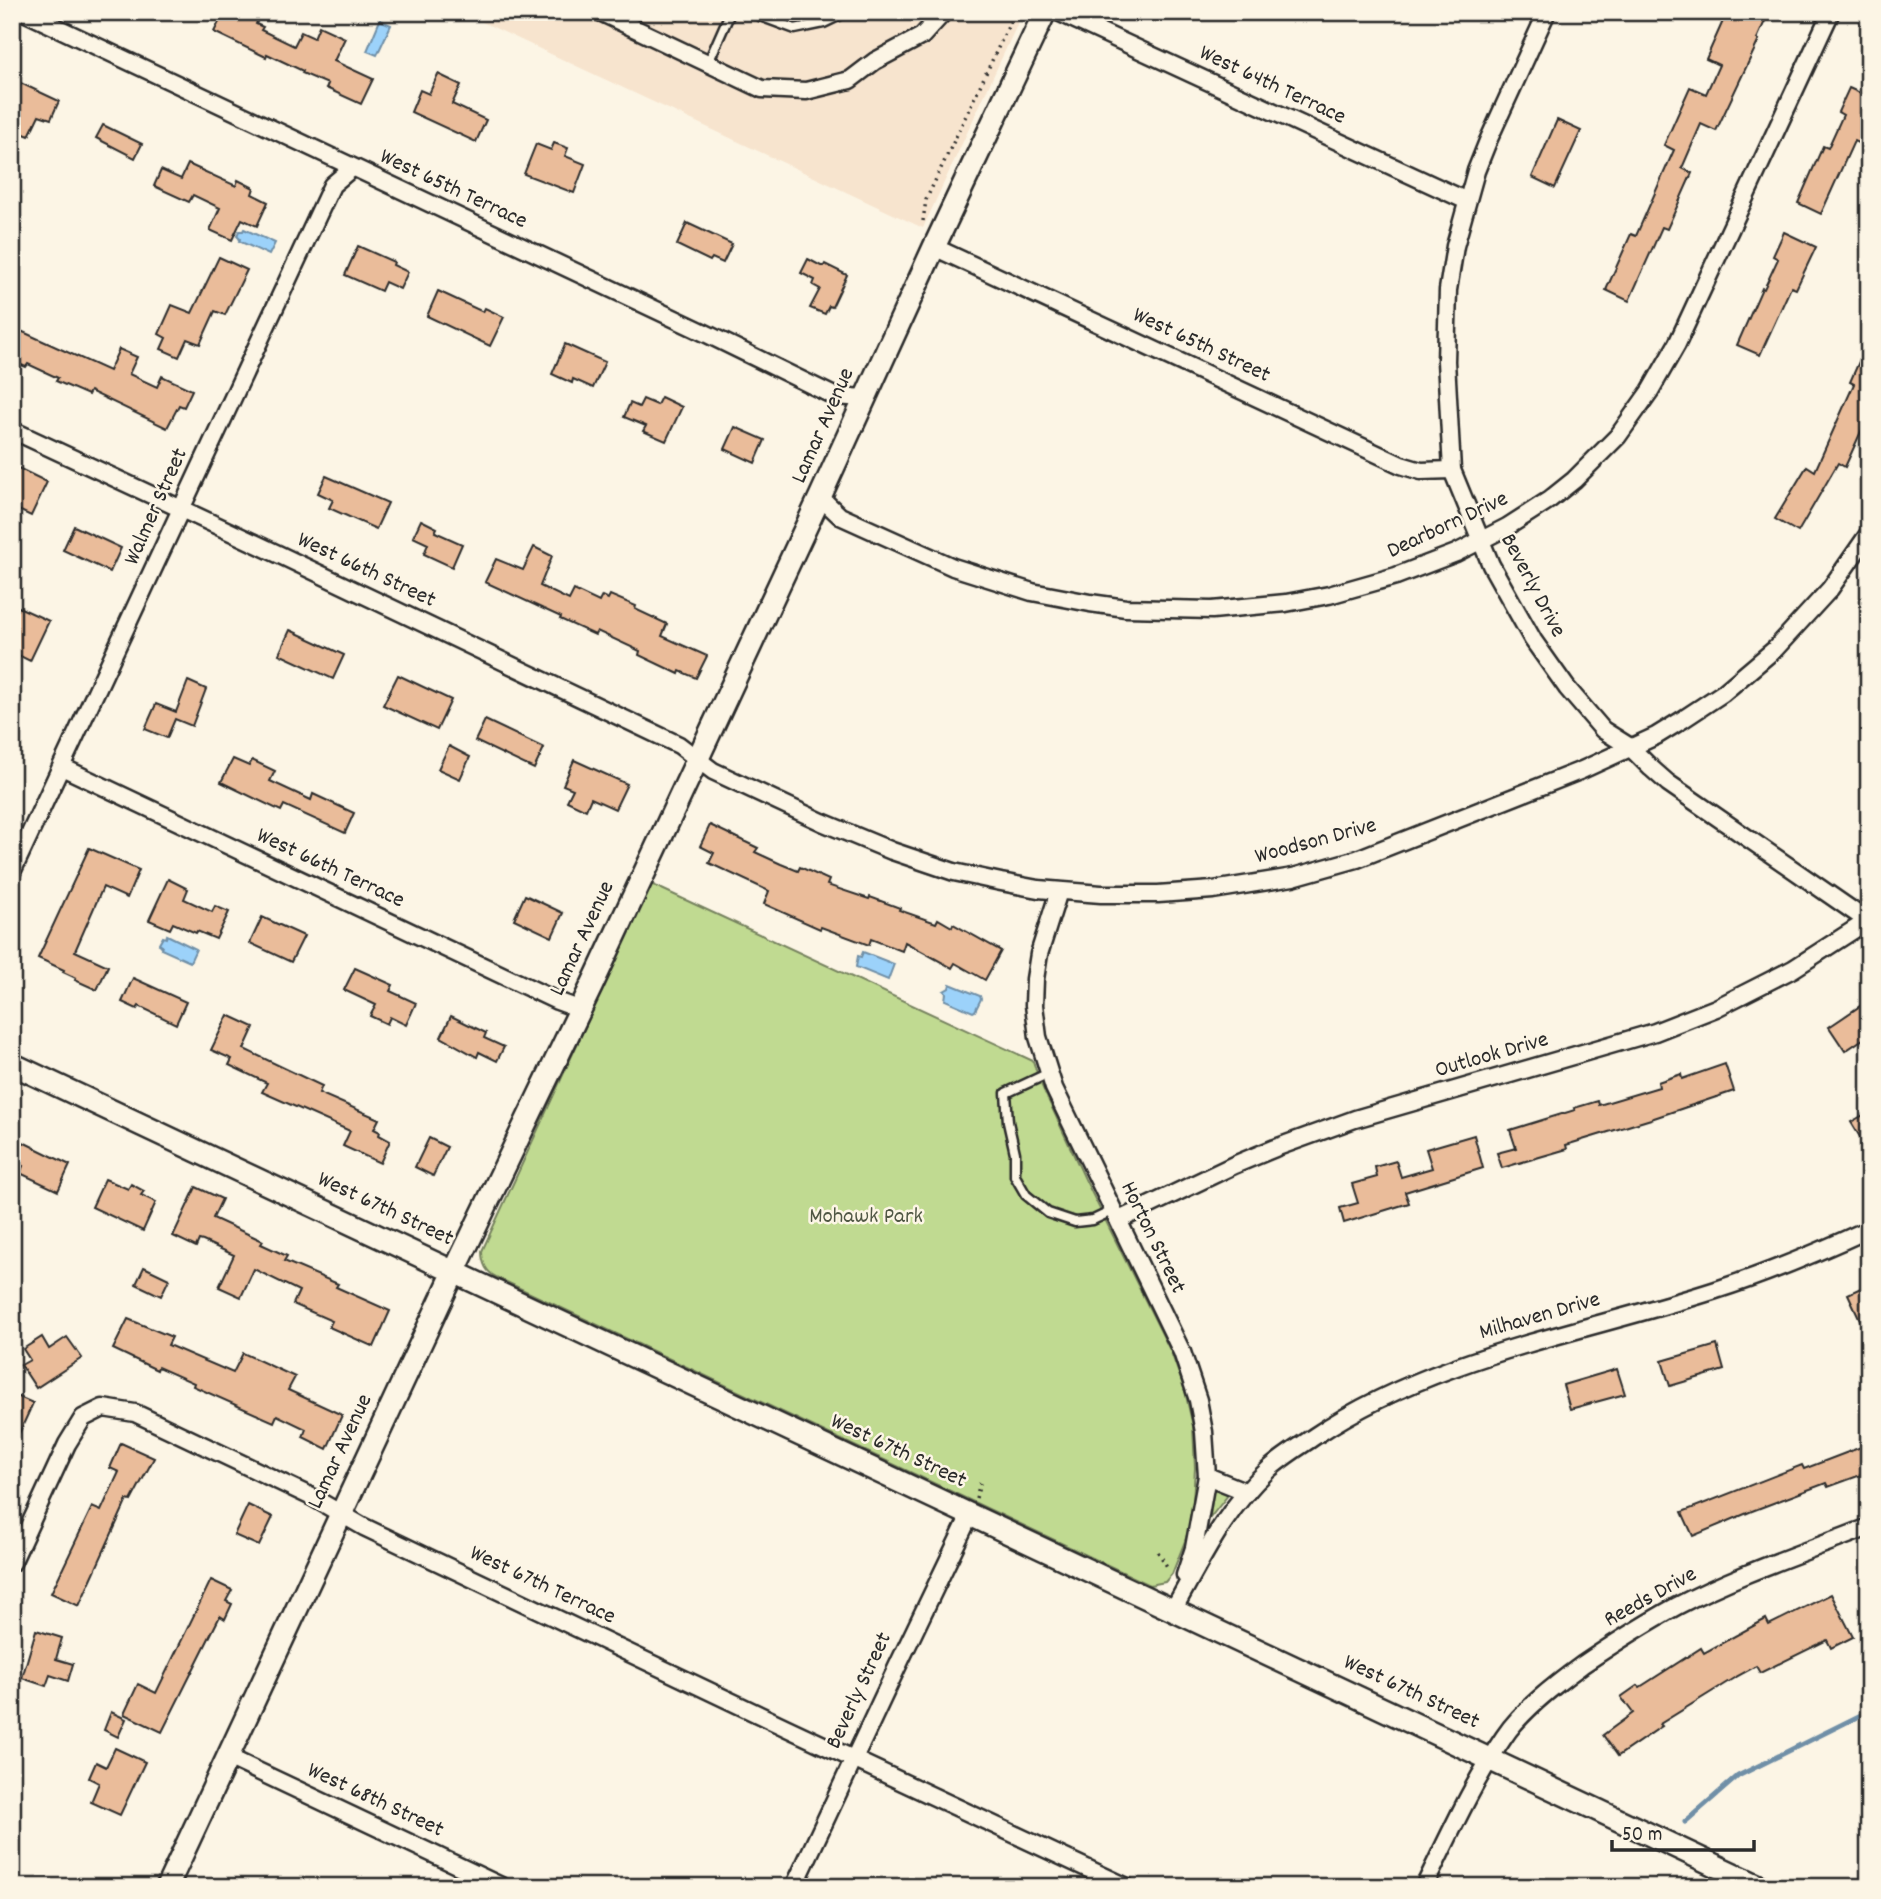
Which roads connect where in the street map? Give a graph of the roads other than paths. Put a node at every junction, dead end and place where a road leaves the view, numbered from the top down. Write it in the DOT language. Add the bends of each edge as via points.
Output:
graph roads {
  1 [pos="24,12"];
  2 [pos="600,12"];
  3 [pos="735,12"];
  4 [pos="749,12"];
  5 [pos="847,12"];
  6 [pos="944,12"];
  7 [pos="1045,12"];
  8 [pos="1058,12"];
  9 [pos="1547,12"];
  10 [pos="1831,12"];
  11 [pos="708,63"];
  12 [pos="352,168"];
  13 [pos="1467,201"];
  14 [pos="934,247"];
  15 [pos="865,398"];
  16 [pos="12,430"];
  17 [pos="1452,470"];
  18 [pos="820,497"];
  19 [pos="181,509"];
  20 [pos="1869,533"];
  21 [pos="1482,540"];
  22 [pos="1630,747"];
  23 [pos="697,759"];
  24 [pos="62,766"];
  25 [pos="12,872"];
  26 [pos="1059,891"];
  27 [pos="1868,921"];
  28 [pos="579,1009"];
  29 [pos="12,1064"];
  30 [pos="1049,1073"];
  31 [pos="1116,1215"];
  32 [pos="1869,1229"];
  33 [pos="454,1272"];
  34 [pos="1207,1476"];
  35 [pos="1247,1492"];
  36 [pos="972,1508"];
  37 [pos="341,1513"];
  38 [pos="1869,1527"];
  39 [pos="12,1563"];
  40 [pos="1173,1610"];
  41 [pos="228,1757"];
  42 [pos="853,1758"];
  43 [pos="1490,1759"];
  44 [pos="167,1887"];
  45 [pos="503,1887"];
  46 [pos="794,1887"];
  47 [pos="1128,1887"];
  48 [pos="1424,1887"];
  49 [pos="1761,1887"];
  1 -- 12 [label="street, West 65th Terrace"];
  2 -- 11 [label="street"];
  3 -- 11 [label="lane" via="730,13"];
  4 -- 5 [label="lane" via="794,29"];
  6 -- 11 [label="street" via="922,36 850,80 806,91 762,89"];
  7 -- 14 [label="street, Lamar Avenue"];
  8 -- 13 [label="street, West 64th Terrace"];
  9 -- 13 [label="street, Beverly Drive" via="1488,141"];
  10 -- 21 [label="street, Dearborn Drive" via="1677,344 1650,391 1618,436 1574,480"];
  12 -- 15 [label="street, West 65th Terrace" via="834,396"];
  12 -- 19 [label="street, Walmer Street" via="332,185"];
  13 -- 17 [label="street, Beverly Drive" via="1448,290 1446,361"];
  14 -- 15 [label="street, Lamar Avenue"];
  14 -- 17 [label="street, West 65th Street" via="1401,465 1421,471"];
  15 -- 18 [label="street, Lamar Avenue"];
  16 -- 19 [label="street, West 66th Street"];
  17 -- 21 [label="street, Beverly Drive"];
  18 -- 21 [label="street, Dearborn Drive" via="840,516 953,568 1032,592 1126,608 1212,610 1329,595 1396,576"];
  18 -- 23 [label="street, Lamar Avenue"];
  19 -- 23 [label="street, West 66th Street" via="679,745"];
  19 -- 24 [label="street, Walmer Street"];
  20 -- 22 [label="street, Woodson Drive" via="1830,589 1775,649 1723,693 1656,736"];
  21 -- 22 [label="street, Beverly Drive" via="1500,584 1567,688 1604,730"];
  22 -- 26 [label="street, Woodson Drive" via="1357,859 1293,877 1158,894"];
  22 -- 27 [label="street, Beverly Drive" via="1668,782"];
  23 -- 26 [label="street, Woodson Drive" via="713,771 892,851 954,872"];
  23 -- 28 [label="street, Lamar Avenue"];
  24 -- 25 [label="street, Walmer Street"];
  24 -- 28 [label="street, West 66th Terrace"];
  26 -- 30 [label="street, Horton Street" via="1035,979 1038,1037"];
  27 -- 31 [label="street, Outlook Drive" via="1793,969 1704,1013 1655,1032 1355,1119"];
  28 -- 33 [label="street, Lamar Avenue"];
  29 -- 33 [label="street, West 67th Street"];
  30 -- 31 [label="street, Horton Street"];
  30 -- 31 [label="lane" via="1006,1093 1015,1176 1026,1195 1048,1213 1075,1222"];
  31 -- 34 [label="street, Horton Street" via="1186,1364 1200,1410"];
  32 -- 35 [label="street, Milhaven Drive" via="1800,1261 1716,1290 1484,1356 1422,1379 1330,1426 1268,1470"];
  33 -- 36 [label="street, West 67th Street"];
  33 -- 37 [label="street, Lamar Avenue"];
  34 -- 35 [label="street"];
  34 -- 40 [label="street, Horton Street" via="1194,1548"];
  35 -- 40 [label="street, Milhaven Drive" via="1217,1532"];
  36 -- 40 [label="street, West 67th Street"];
  36 -- 42 [label="street, Beverly Street"];
  37 -- 39 [label="street, West 67th Terrace" via="135,1413 103,1408 83,1418"];
  37 -- 41 [label="street, Lamar Avenue"];
  37 -- 42 [label="street, West 67th Terrace"];
  38 -- 43 [label="street, Reeds Drive" via="1722,1585 1621,1638 1534,1704"];
  40 -- 43 [label="street, West 67th Street"];
  41 -- 44 [label="street, Lamar Avenue"];
  41 -- 45 [label="street, West 68th Street"];
  42 -- 46 [label="street, Beverly Street"];
  42 -- 47 [label="street, West 67th Terrace"];
  43 -- 48 [label="street, Reeds Drive"];
  43 -- 49 [label="street, West 67th Street"];
}
